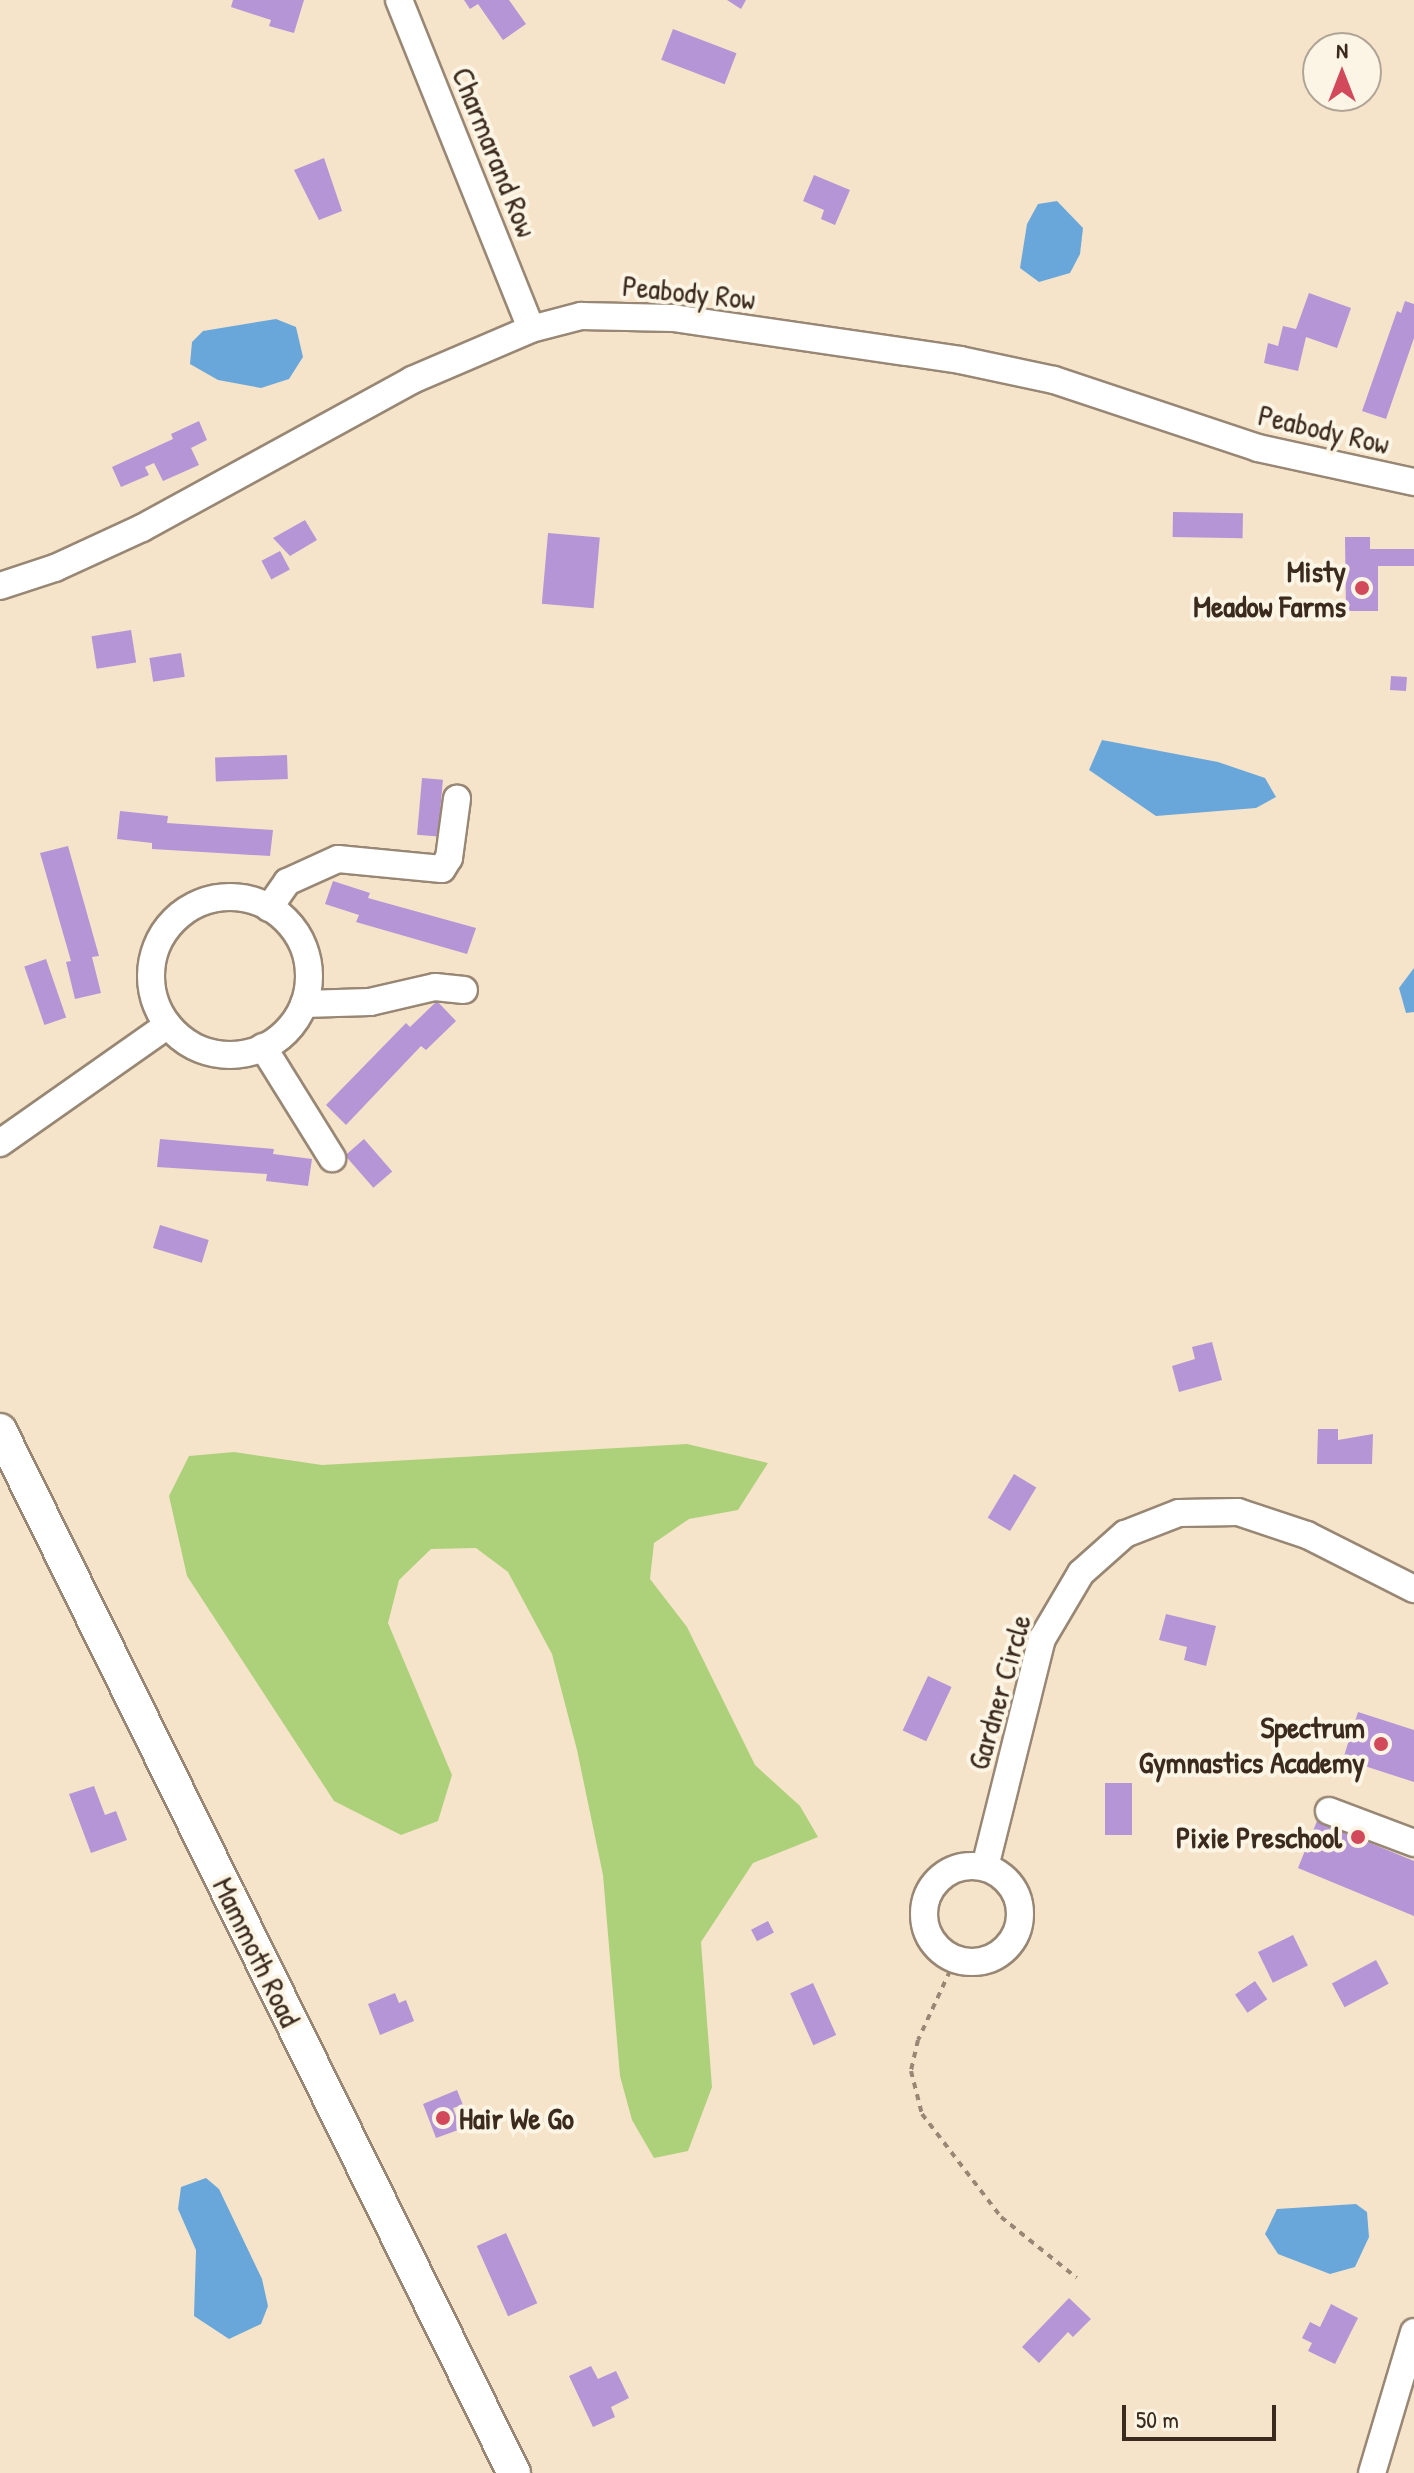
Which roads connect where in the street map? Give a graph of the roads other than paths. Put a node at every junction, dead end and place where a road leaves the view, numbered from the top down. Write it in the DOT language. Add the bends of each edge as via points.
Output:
graph roads {
  1 [pos="399,0"];
  2 [pos="531,329"];
  3 [pos="1414,482"];
  4 [pos="0,586"];
  5 [pos="457,799"];
  6 [pos="269,908"];
  7 [pos="464,990"];
  8 [pos="304,1004"];
  9 [pos="168,1025"];
  10 [pos="263,1047"];
  11 [pos="0,1143"];
  12 [pos="332,1158"];
  13 [pos="0,1430"];
  14 [pos="1414,1589"];
  15 [pos="1329,1811"];
  16 [pos="1414,1843"];
  17 [pos="985,1867"];
  18 [pos="1414,2332"];
  19 [pos="514,2473"];
  20 [pos="1372,2473"];
  1 -- 2 [label="street, Charmarand Row"];
  2 -- 3 [label="street, Peabody Row" via="581,316 673,318 960,360 1054,380 1258,448"];
  2 -- 4 [label="street, Peabody Row" via="412,380 99,549"];
  5 -- 6 [label="street" via="449,858 442,869 338,859 287,882"];
  6 -- 8 [label="street" via="289,923 305,950 309,981"];
  6 -- 9 [label="street" via="251,900 221,898 192,907 169,926 152,968 154,998"];
  7 -- 8 [label="street" via="435,987 370,1002"];
  8 -- 10 [label="street" via="293,1025"];
  9 -- 10 [label="street" via="207,1051 238,1054"];
  9 -- 11 [label="street"];
  10 -- 12 [label="street"];
  13 -- 19 [label="main road, Mammoth Road"];
  14 -- 17 [label="street, Gardner Circle" via="1307,1535 1238,1512 1179,1513 1125,1534 1070,1586 1042,1639"];
  15 -- 16 [label="street"];
  17 -- 17 [label="street" via="1011,1885 1021,1914 1019,1929 1012,1943 987,1961 955,1960 930,1940 924,1924 929,1892 952,1870"];
  18 -- 20 [label="street"];
}
